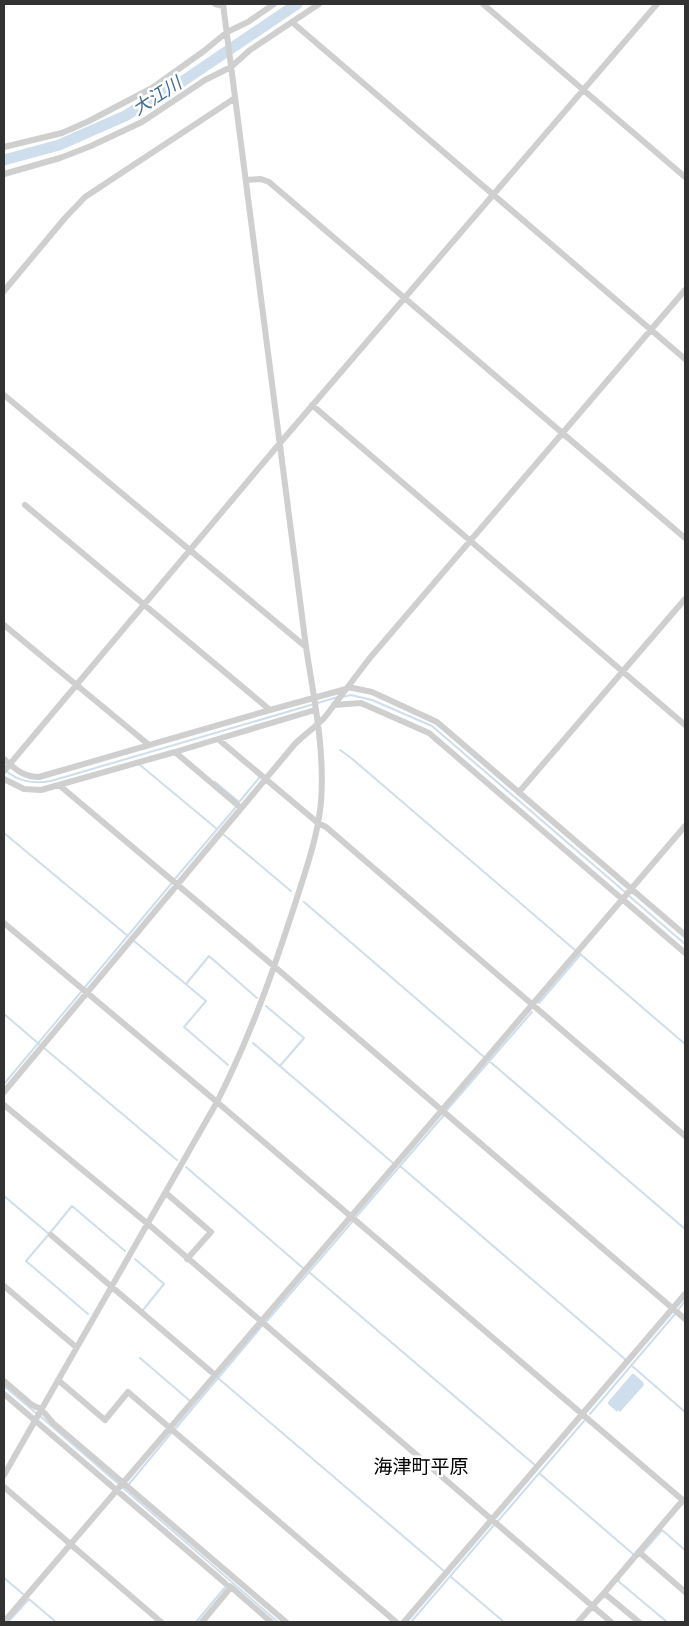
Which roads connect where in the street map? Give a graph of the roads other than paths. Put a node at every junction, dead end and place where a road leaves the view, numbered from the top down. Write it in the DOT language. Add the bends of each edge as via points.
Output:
graph roads {
  1 [pos="215,4"];
  2 [pos="274,4"];
  3 [pos="319,4"];
  4 [pos="483,4"];
  5 [pos="657,4"];
  6 [pos="223,5"];
  7 [pos="292,22"];
  8 [pos="227,32"];
  9 [pos="231,67"];
  10 [pos="584,90"];
  11 [pos="235,98"];
  12 [pos="4,147"];
  13 [pos="4,174"];
  14 [pos="685,177"];
  15 [pos="247,180"];
  16 [pos="493,194"];
  17 [pos="685,290"];
  18 [pos="4,291"];
  19 [pos="405,299"];
  20 [pos="651,330"];
  21 [pos="685,359"];
  22 [pos="4,395"];
  23 [pos="312,405"];
  24 [pos="563,434"];
  25 [pos="280,443"];
  26 [pos="25,506"];
  27 [pos="685,538"];
  28 [pos="471,542"];
  29 [pos="190,550"];
  30 [pos="685,599"];
  31 [pos="143,605"];
  32 [pos="4,625"];
  33 [pos="306,648"];
  34 [pos="623,672"];
  35 [pos="76,685"];
  36 [pos="346,689"];
  37 [pos="336,702"];
  38 [pos="314,704"];
  39 [pos="270,710"];
  40 [pos="318,725"];
  41 [pos="685,725"];
  42 [pos="218,739"];
  43 [pos="149,745"];
  44 [pos="175,752"];
  45 [pos="4,759"];
  46 [pos="7,768"];
  47 [pos="4,779"];
  48 [pos="265,779"];
  49 [pos="59,785"];
  50 [pos="519,792"];
  51 [pos="241,808"];
  52 [pos="318,822"];
  53 [pos="685,826"];
  54 [pos="176,885"];
  55 [pos="630,890"];
  56 [pos="624,898"];
  57 [pos="4,923"];
  58 [pos="685,935"];
  59 [pos="685,952"];
  60 [pos="275,967"];
  61 [pos="87,993"];
  62 [pos="532,1005"];
  63 [pos="4,1092"];
  64 [pos="218,1102"];
  65 [pos="4,1105"];
  66 [pos="442,1110"];
  67 [pos="685,1136"];
  68 [pos="166,1193"];
  69 [pos="351,1216"];
  70 [pos="148,1224"];
  71 [pos="51,1235"];
  72 [pos="188,1259"];
  73 [pos="4,1286"];
  74 [pos="112,1286"];
  75 [pos="685,1294"];
  76 [pos="673,1308"];
  77 [pos="685,1319"];
  78 [pos="260,1322"];
  79 [pos="76,1347"];
  80 [pos="215,1375"];
  81 [pos="58,1380"];
  82 [pos="4,1381"];
  83 [pos="4,1394"];
  84 [pos="40,1410"];
  85 [pos="582,1414"];
  86 [pos="35,1419"];
  87 [pos="170,1427"];
  88 [pos="4,1475"];
  89 [pos="123,1486"];
  90 [pos="4,1487"];
  91 [pos="684,1501"];
  92 [pos="492,1520"];
  93 [pos="70,1544"];
  94 [pos="639,1552"];
  95 [pos="228,1585"];
  96 [pos="604,1592"];
  97 [pos="685,1592"];
  98 [pos="592,1606"];
  99 [pos="581,1621"];
  100 [pos="5,1622"];
  101 [pos="162,1622"];
  102 [pos="202,1622"];
  103 [pos="271,1622"];
  104 [pos="286,1622"];
  105 [pos="396,1622"];
  106 [pos="404,1622"];
  107 [pos="611,1622"];
  108 [pos="639,1622"];
  1 -- 6 [label="street"];
  2 -- 8 [label="street"];
  3 -- 7 [label="street"];
  4 -- 10 [label="street"];
  5 -- 10 [label="street"];
  6 -- 8 [label="street"];
  7 -- 9 [label="street"];
  7 -- 16 [label="street"];
  8 -- 9 [label="street"];
  8 -- 12 [label="street" via="152,88 89,122 62,133"];
  9 -- 11 [label="street"];
  9 -- 13 [label="street" via="205,80 142,122 60,158"];
  10 -- 14 [label="street"];
  10 -- 16 [label="street"];
  11 -- 15 [label="street"];
  11 -- 18 [label="street" via="85,197"];
  15 -- 19 [label="street" via="270,182"];
  15 -- 25 [label="street"];
  16 -- 19 [label="street"];
  16 -- 20 [label="street"];
  17 -- 20 [label="street"];
  19 -- 23 [label="street"];
  19 -- 24 [label="street"];
  20 -- 21 [label="street"];
  20 -- 24 [label="street"];
  22 -- 29 [label="street"];
  23 -- 25 [label="street"];
  23 -- 28 [label="street"];
  24 -- 27 [label="street"];
  24 -- 28 [label="street"];
  25 -- 29 [label="street"];
  25 -- 33 [label="street"];
  26 -- 31 [label="street"];
  28 -- 34 [label="street"];
  28 -- 36 [label="street"];
  29 -- 31 [label="street"];
  29 -- 33 [label="street"];
  30 -- 34 [label="street"];
  31 -- 35 [label="street"];
  31 -- 39 [label="street"];
  32 -- 35 [label="street"];
  33 -- 38 [label="street"];
  34 -- 41 [label="street"];
  34 -- 50 [label="street"];
  35 -- 43 [label="street"];
  35 -- 46 [label="street"];
  36 -- 37 [label="street"];
  36 -- 38 [label="street"];
  36 -- 50 [label="street" via="372,692 428,717"];
  37 -- 40 [label="street"];
  37 -- 56 [label="street" via="361,704 429,733"];
  38 -- 39 [label="street"];
  38 -- 40 [label="street"];
  38 -- 42 [label="street"];
  39 -- 43 [label="street"];
  40 -- 48 [label="street" via="303,736"];
  40 -- 52 [label="street" via="322,777"];
  42 -- 44 [label="street"];
  42 -- 48 [label="street"];
  43 -- 46 [label="street" via="39,777"];
  44 -- 49 [label="street"];
  44 -- 51 [label="street"];
  45 -- 46 [label="street"];
  47 -- 49 [label="street" via="16,787 33,791"];
  48 -- 51 [label="street"];
  48 -- 52 [label="street"];
  49 -- 54 [label="street"];
  50 -- 55 [label="street"];
  51 -- 54 [label="street"];
  52 -- 60 [label="street"];
  52 -- 62 [label="street"];
  53 -- 55 [label="street"];
  54 -- 60 [label="street"];
  54 -- 61 [label="street"];
  55 -- 56 [label="street"];
  55 -- 58 [label="street"];
  56 -- 59 [label="street"];
  56 -- 62 [label="street"];
  57 -- 61 [label="street"];
  60 -- 64 [label="street" via="245,1045"];
  60 -- 66 [label="street"];
  61 -- 63 [label="street"];
  61 -- 64 [label="street"];
  62 -- 66 [label="street"];
  62 -- 67 [label="street"];
  64 -- 68 [label="street"];
  64 -- 69 [label="street"];
  65 -- 70 [label="street"];
  66 -- 69 [label="street"];
  66 -- 76 [label="street"];
  68 -- 70 [label="street"];
  68 -- 72 [label="street" via="211,1232"];
  69 -- 78 [label="street"];
  69 -- 85 [label="street"];
  70 -- 72 [label="street"];
  70 -- 74 [label="street"];
  71 -- 74 [label="street"];
  72 -- 78 [label="street"];
  73 -- 79 [label="street"];
  74 -- 79 [label="street"];
  74 -- 80 [label="street"];
  75 -- 76 [label="street"];
  76 -- 77 [label="street"];
  76 -- 85 [label="street"];
  78 -- 80 [label="street"];
  78 -- 92 [label="street"];
  79 -- 81 [label="street"];
  80 -- 87 [label="street"];
  81 -- 84 [label="street"];
  81 -- 87 [label="street" via="105,1420 128,1392"];
  82 -- 84 [label="street"];
  83 -- 86 [label="street"];
  84 -- 86 [label="street"];
  84 -- 89 [label="street"];
  85 -- 91 [label="street"];
  85 -- 92 [label="street"];
  86 -- 88 [label="street"];
  86 -- 89 [label="street"];
  87 -- 89 [label="street"];
  87 -- 105 [label="street"];
  89 -- 93 [label="street"];
  89 -- 95 [label="street"];
  89 -- 104 [label="street"];
  90 -- 93 [label="street"];
  91 -- 94 [label="street"];
  92 -- 98 [label="street"];
  92 -- 106 [label="street"];
  93 -- 100 [label="street"];
  93 -- 101 [label="street"];
  94 -- 96 [label="street"];
  94 -- 97 [label="street"];
  95 -- 102 [label="street"];
  95 -- 103 [label="street"];
  96 -- 98 [label="street"];
  96 -- 108 [label="street"];
  98 -- 99 [label="street"];
  98 -- 107 [label="street"];
}
